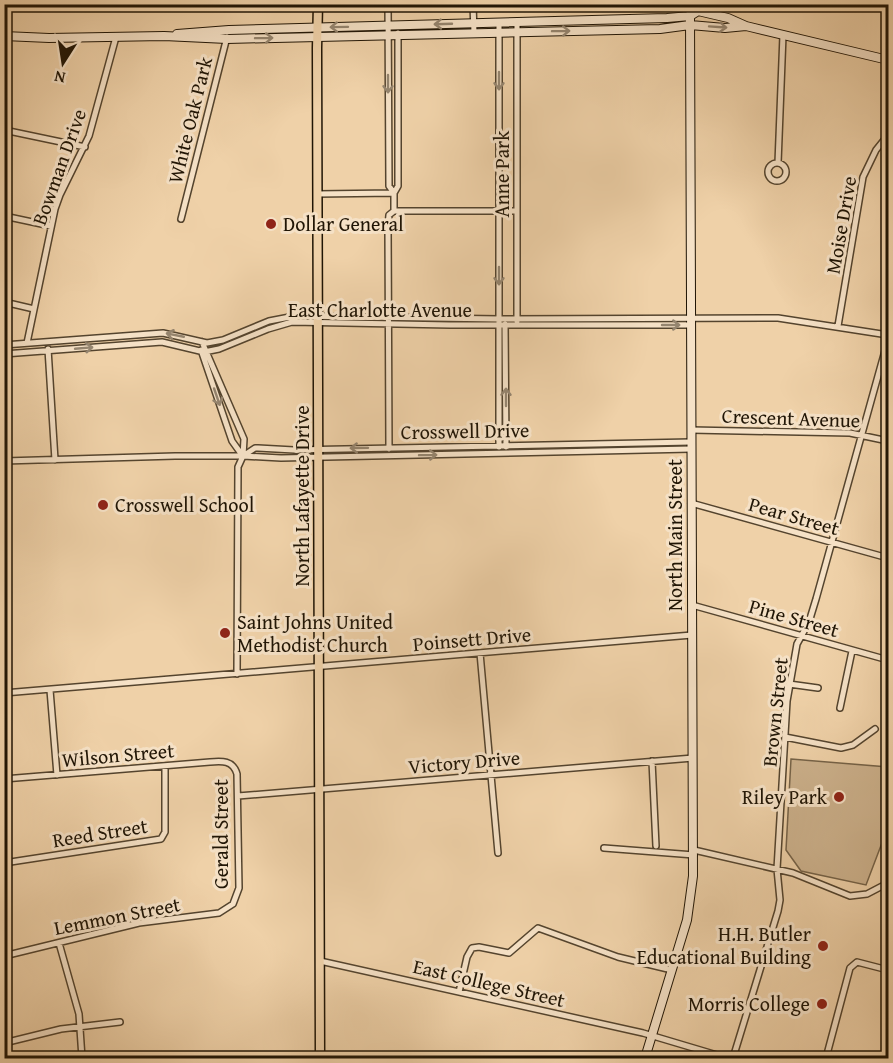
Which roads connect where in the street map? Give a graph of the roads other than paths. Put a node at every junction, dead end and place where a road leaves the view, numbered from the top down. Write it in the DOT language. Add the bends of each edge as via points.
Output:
graph roads {
  1 [pos="318,4"];
  2 [pos="388,4"];
  3 [pos="473,4"];
  4 [pos="692,4"];
  5 [pos="690,20"];
  6 [pos="517,22"];
  7 [pos="473,23"];
  8 [pos="499,23"];
  9 [pos="388,26"];
  10 [pos="398,26"];
  11 [pos="746,26"];
  12 [pos="229,30"];
  13 [pos="317,32"];
  14 [pos="499,32"];
  15 [pos="517,32"];
  16 [pos="474,33"];
  17 [pos="388,35"];
  18 [pos="398,35"];
  19 [pos="783,35"];
  20 [pos="4,36"];
  21 [pos="164,36"];
  22 [pos="116,37"];
  23 [pos="226,39"];
  24 [pos="888,60"];
  25 [pos="4,130"];
  26 [pos="888,135"];
  27 [pos="85,147"];
  28 [pos="778,163"];
  29 [pos="394,193"];
  30 [pos="317,194"];
  31 [pos="394,211"];
  32 [pos="499,211"];
  33 [pos="517,211"];
  34 [pos="4,216"];
  35 [pos="181,219"];
  36 [pos="51,226"];
  37 [pos="4,302"];
  38 [pos="34,309"];
  39 [pos="388,317"];
  40 [pos="318,319"];
  41 [pos="690,321"];
  42 [pos="517,322"];
  43 [pos="501,323"];
  44 [pos="388,324"];
  45 [pos="838,327"];
  46 [pos="888,335"];
  47 [pos="888,340"];
  48 [pos="47,342"];
  49 [pos="202,342"];
  50 [pos="27,344"];
  51 [pos="4,345"];
  52 [pos="48,351"];
  53 [pos="204,352"];
  54 [pos="4,354"];
  55 [pos="691,430"];
  56 [pos="862,435"];
  57 [pos="888,441"];
  58 [pos="691,445"];
  59 [pos="498,446"];
  60 [pos="506,446"];
  61 [pos="389,447"];
  62 [pos="318,453"];
  63 [pos="500,453"];
  64 [pos="243,456"];
  65 [pos="389,456"];
  66 [pos="55,460"];
  67 [pos="4,461"];
  68 [pos="692,503"];
  69 [pos="832,542"];
  70 [pos="888,558"];
  71 [pos="692,605"];
  72 [pos="692,635"];
  73 [pos="801,636"];
  74 [pos="852,651"];
  75 [pos="480,653"];
  76 [pos="888,660"];
  77 [pos="319,667"];
  78 [pos="237,674"];
  79 [pos="789,684"];
  80 [pos="818,688"];
  81 [pos="50,690"];
  82 [pos="4,693"];
  83 [pos="840,708"];
  84 [pos="874,729"];
  85 [pos="785,737"];
  86 [pos="693,758"];
  87 [pos="652,762"];
  88 [pos="233,765"];
  89 [pos="165,766"];
  90 [pos="57,775"];
  91 [pos="491,775"];
  92 [pos="4,780"];
  93 [pos="319,789"];
  94 [pos="238,796"];
  95 [pos="656,846"];
  96 [pos="604,848"];
  97 [pos="694,852"];
  98 [pos="498,853"];
  99 [pos="4,863"];
  100 [pos="777,869"];
  101 [pos="888,883"];
  102 [pos="233,904"];
  103 [pos="59,942"];
  104 [pos="4,956"];
  105 [pos="320,961"];
  106 [pos="672,970"];
  107 [pos="888,970"];
  108 [pos="459,992"];
  109 [pos="120,1023"];
  110 [pos="81,1026"];
  111 [pos="652,1036"];
  112 [pos="4,1043"];
  113 [pos="82,1059"];
  114 [pos="320,1059"];
  115 [pos="645,1059"];
  116 [pos="727,1059"];
  117 [pos="733,1059"];
  118 [pos="826,1059"];
  1 -- 13 [label="main road, North Lafayette Drive"];
  2 -- 9 [label="street"];
  3 -- 7 [label="street"];
  4 -- 5 [label="street, North Main Street"];
  5 -- 6 [label="street"];
  5 -- 11 [label="street, one-way" via="725,28"];
  5 -- 11 [label="street" via="698,11"];
  15 -- 5 [label="street, one-way" via="660,29"];
  5 -- 41 [label="street, North Main Street"];
  6 -- 8 [label="street"];
  6 -- 15 [label="street, Anne Park"];
  7 -- 8 [label="street"];
  7 -- 10 [label="street, one-way"];
  7 -- 16 [label="street"];
  8 -- 14 [label="street, Anne Park"];
  9 -- 10 [label="street"];
  9 -- 13 [label="street, one-way"];
  9 -- 17 [label="street"];
  10 -- 18 [label="street"];
  11 -- 19 [label="street"];
  12 -- 13 [label="street"];
  12 -- 21 [label="street"];
  12 -- 23 [label="street, White Oak Park"];
  13 -- 17 [label="street"];
  23 -- 13 [label="street, one-way"];
  13 -- 30 [label="main road, North Lafayette Drive"];
  14 -- 15 [label="street"];
  14 -- 16 [label="street"];
  14 -- 32 [label="street, Anne Park, one-way"];
  15 -- 33 [label="street, Anne Park"];
  16 -- 18 [label="street"];
  17 -- 18 [label="street"];
  17 -- 29 [label="street, one-way" via="389,186"];
  18 -- 29 [label="street" via="398,186"];
  19 -- 24 [label="street"];
  19 -- 28 [label="street"];
  20 -- 22 [label="street"];
  21 -- 22 [label="street"];
  21 -- 23 [label="street"];
  22 -- 27 [label="street, Bowman Drive"];
  23 -- 35 [label="street, White Oak Park"];
  25 -- 27 [label="street"];
  26 -- 45 [label="street, Moise Drive" via="863,177"];
  27 -- 36 [label="street, Bowman Drive" via="60,195"];
  29 -- 30 [label="street"];
  29 -- 31 [label="street"];
  30 -- 40 [label="main road, North Lafayette Drive"];
  31 -- 32 [label="street"];
  31 -- 39 [label="street" via="388,219"];
  32 -- 33 [label="street"];
  32 -- 43 [label="street, Anne Park, one-way"];
  33 -- 42 [label="street, Anne Park"];
  34 -- 36 [label="street"];
  36 -- 38 [label="street, Bowman Drive"];
  37 -- 38 [label="street"];
  38 -- 50 [label="street, Bowman Drive"];
  39 -- 40 [label="street, East Charlotte Avenue"];
  39 -- 43 [label="street, East Charlotte Avenue"];
  39 -- 44 [label="street"];
  40 -- 44 [label="street, East Charlotte Avenue"];
  40 -- 49 [label="street, East Charlotte Avenue" via="279,318 223,340"];
  40 -- 53 [label="street, East Charlotte Avenue" via="282,324"];
  40 -- 62 [label="main road, North Lafayette Drive"];
  41 -- 42 [label="street, East Charlotte Avenue"];
  41 -- 45 [label="street, East Charlotte Avenue" via="778,318"];
  41 -- 55 [label="street, North Main Street"];
  42 -- 43 [label="street, East Charlotte Avenue"];
  43 -- 44 [label="street, East Charlotte Avenue"];
  43 -- 59 [label="street, Anne Park"];
  60 -- 43 [label="street, Anne Park, one-way"];
  44 -- 61 [label="street"];
  45 -- 46 [label="street, East Charlotte Avenue"];
  47 -- 56 [label="street, Brown Street"];
  49 -- 48 [label="street, East Charlotte Avenue, one-way" via="163,333"];
  48 -- 50 [label="street, East Charlotte Avenue"];
  48 -- 52 [label="street"];
  49 -- 53 [label="street"];
  50 -- 51 [label="street, East Charlotte Avenue"];
  52 -- 53 [label="street, one-way" via="162,342"];
  52 -- 54 [label="street"];
  52 -- 66 [label="street"];
  53 -- 64 [label="street, one-way" via="232,441"];
  53 -- 64 [label="street" via="244,439"];
  55 -- 56 [label="street, Crescent Avenue"];
  55 -- 58 [label="street, North Main Street"];
  56 -- 57 [label="street, Crescent Avenue"];
  56 -- 69 [label="street, Brown Street"];
  58 -- 60 [label="street, Crosswell Drive"];
  58 -- 63 [label="street, Crosswell Drive"];
  58 -- 68 [label="street, North Main Street"];
  59 -- 60 [label="street, Crosswell Drive"];
  59 -- 61 [label="street, Crosswell Drive"];
  59 -- 63 [label="street, Anne Park"];
  60 -- 63 [label="street"];
  61 -- 62 [label="street, Crosswell Drive, one-way"];
  61 -- 65 [label="street"];
  62 -- 64 [label="street, Crosswell Drive" via="281,458"];
  62 -- 64 [label="street, Crosswell Drive" via="255,448"];
  62 -- 65 [label="street, Crosswell Drive"];
  62 -- 77 [label="main road, North Lafayette Drive"];
  65 -- 63 [label="street, Crosswell Drive, one-way"];
  64 -- 66 [label="street, Crosswell Drive"];
  64 -- 78 [label="street" via="238,467"];
  66 -- 67 [label="street, Crosswell Drive"];
  68 -- 69 [label="street, Pear Street"];
  68 -- 71 [label="street, North Main Street"];
  69 -- 70 [label="street, Pear Street"];
  69 -- 73 [label="street, Brown Street" via="809,622"];
  71 -- 72 [label="street, North Main Street"];
  71 -- 73 [label="street, Pine Street"];
  72 -- 75 [label="street, Poinsett Drive"];
  72 -- 86 [label="street, North Main Street"];
  73 -- 74 [label="street, Pine Street"];
  73 -- 79 [label="street, Brown Street"];
  74 -- 76 [label="street, Pine Street"];
  74 -- 83 [label="street"];
  75 -- 77 [label="street, Poinsett Drive"];
  75 -- 91 [label="street"];
  77 -- 78 [label="street, Poinsett Drive"];
  77 -- 93 [label="main road, North Lafayette Drive"];
  78 -- 81 [label="street, Poinsett Drive"];
  79 -- 80 [label="street"];
  79 -- 85 [label="street, Brown Street"];
  81 -- 82 [label="street, Poinsett Drive"];
  81 -- 90 [label="street"];
  84 -- 85 [label="street" via="853,745 841,748"];
  85 -- 100 [label="street, Brown Street"];
  86 -- 87 [label="street, Victory Drive"];
  86 -- 97 [label="street, North Main Street"];
  87 -- 91 [label="street, Victory Drive"];
  87 -- 95 [label="street"];
  88 -- 89 [label="street, Wilson Street" via="223,761"];
  88 -- 94 [label="street, Gerald Street"];
  89 -- 90 [label="street, Wilson Street"];
  89 -- 99 [label="street, Reed Street" via="165,832 161,839"];
  90 -- 92 [label="street, Wilson Street"];
  91 -- 93 [label="street, Victory Drive"];
  91 -- 98 [label="street"];
  93 -- 94 [label="street, Victory Drive"];
  93 -- 105 [label="main road, North Lafayette Drive"];
  94 -- 102 [label="street, Gerald Street" via="239,888"];
  96 -- 97 [label="street"];
  97 -- 100 [label="street"];
  97 -- 106 [label="street, North Main Street" via="691,899"];
  100 -- 101 [label="street" via="855,897"];
  100 -- 117 [label="street, Brown Street" via="778,911"];
  102 -- 103 [label="street, Lemmon Street" via="219,913 139,923"];
  103 -- 104 [label="street, Lemmon Street"];
  103 -- 110 [label="street"];
  105 -- 108 [label="street, East College Street"];
  105 -- 114 [label="main road, North Lafayette Drive"];
  106 -- 108 [label="street" via="618,957 538,928 509,953 472,948"];
  106 -- 111 [label="street, North Main Street"];
  107 -- 118 [label="street" via="856,962 850,968"];
  108 -- 111 [label="street, East College Street"];
  109 -- 110 [label="street"];
  110 -- 112 [label="street"];
  110 -- 113 [label="street"];
  111 -- 115 [label="street, North Main Street"];
  111 -- 116 [label="street, East College Street"];
}
